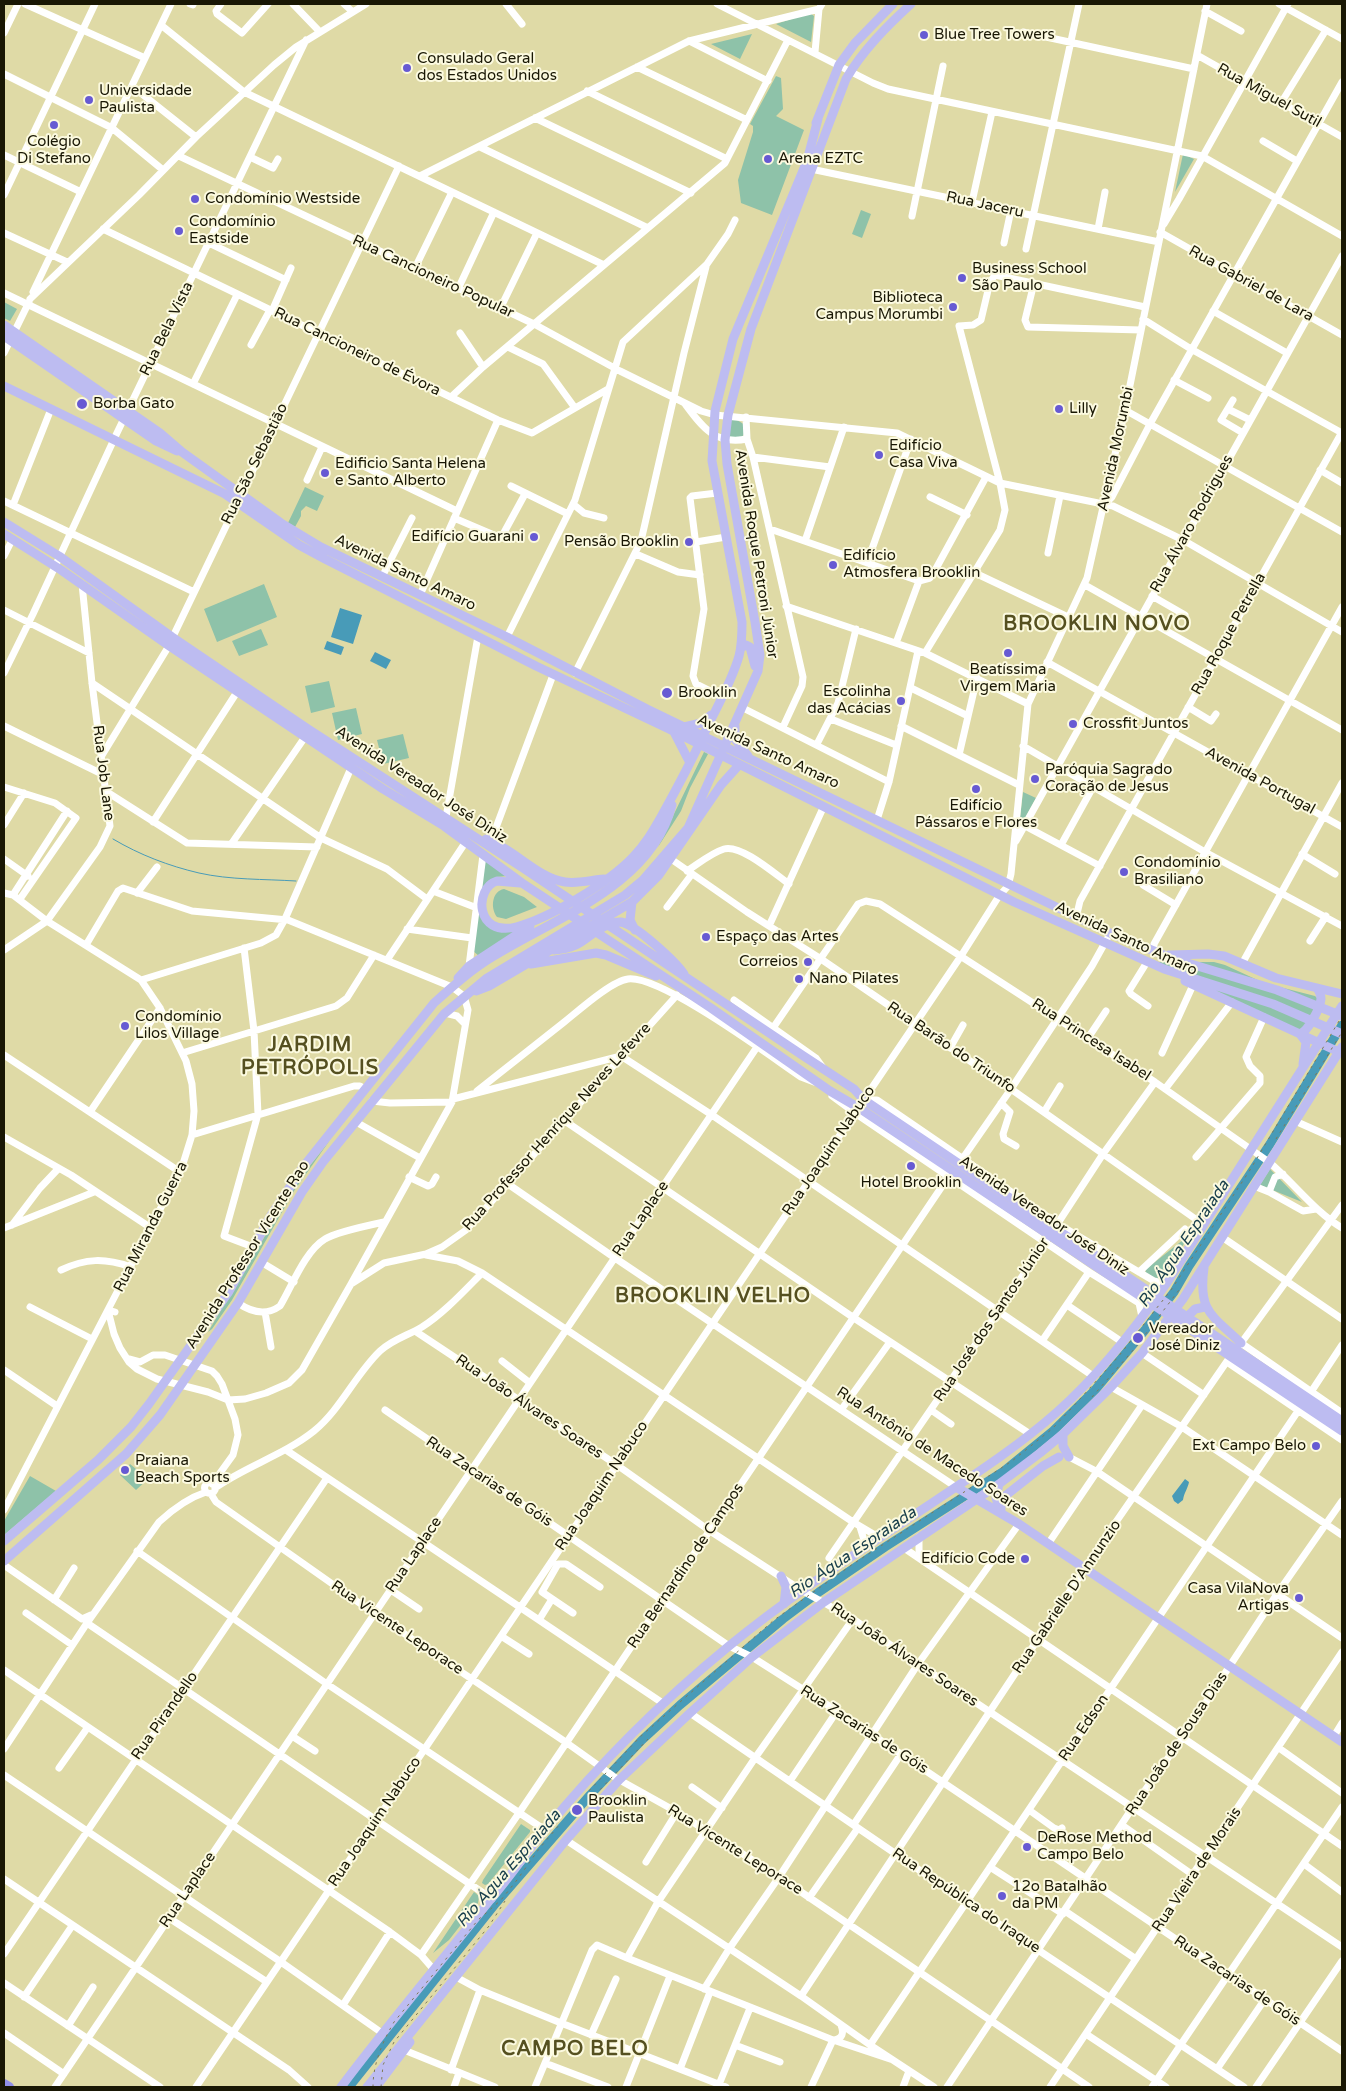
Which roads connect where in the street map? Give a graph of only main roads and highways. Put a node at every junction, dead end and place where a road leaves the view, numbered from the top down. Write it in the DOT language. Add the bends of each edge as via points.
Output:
graph roads {
  1 [pos="893,4"];
  2 [pos="910,4"];
  3 [pos="818,119"];
  4 [pos="809,165"];
  5 [pos="783,216"];
  6 [pos="4,325"];
  7 [pos="9,336"];
  8 [pos="4,386"];
  9 [pos="239,498"];
  10 [pos="4,522"];
  11 [pos="8,537"];
  12 [pos="170,641"];
  13 [pos="741,648"];
  14 [pos="755,679"];
  15 [pos="715,712"];
  16 [pos="735,723"];
  17 [pos="684,727"];
  18 [pos="674,732"];
  19 [pos="701,741"];
  20 [pos="724,746"];
  21 [pos="720,756"];
  22 [pos="751,760"];
  23 [pos="690,763"];
  24 [pos="739,765"];
  25 [pos="715,794"];
  26 [pos="674,795"];
  27 [pos="696,813"];
  28 [pos="688,828"];
  29 [pos="468,839"];
  30 [pos="672,857"];
  31 [pos="607,878"];
  32 [pos="519,880"];
  33 [pos="632,902"];
  34 [pos="539,920"];
  35 [pos="546,928"];
  36 [pos="636,930"];
  37 [pos="531,936"];
  38 [pos="555,936"];
  39 [pos="572,938"];
  40 [pos="540,946"];
  41 [pos="550,950"];
  42 [pos="1168,957"];
  43 [pos="524,966"];
  44 [pos="1164,969"];
  45 [pos="663,978"];
  46 [pos="687,978"];
  47 [pos="452,987"];
  48 [pos="1317,988"];
  49 [pos="1342,994"];
  50 [pos="464,996"];
  51 [pos="1342,1006"];
  52 [pos="1342,1016"];
  53 [pos="1300,1034"];
  54 [pos="1342,1034"];
  55 [pos="1333,1049"];
  56 [pos="1301,1070"];
  57 [pos="1052,1233"];
  58 [pos="1205,1265"];
  59 [pos="1205,1307"];
  60 [pos="1166,1323"];
  61 [pos="1180,1330"];
  62 [pos="1232,1352"];
  63 [pos="1342,1421"];
  64 [pos="1342,1432"];
  65 [pos="1063,1434"];
  66 [pos="1040,1453"];
  67 [pos="1059,1456"];
  68 [pos="999,1484"];
  69 [pos="959,1489"];
  70 [pos="975,1498"];
  71 [pos="1000,1513"];
  72 [pos="4,1541"];
  73 [pos="4,1561"];
  74 [pos="780,1576"];
  75 [pos="784,1604"];
  76 [pos="1342,1742"];
  77 [pos="434,2002"];
  78 [pos="4,2084"];
  79 [pos="9,2087"];
  80 [pos="341,2087"];
  81 [pos="366,2087"];
  82 [pos="376,2087"];
  1 -- 3 [label="main road, Avenida Roque Petroni Júnior" via="855,43 839,65"];
  2 -- 4 [label="main road, Avenida Roque Petroni Júnior" via="874,41 851,71"];
  3 -- 4 [label="main road"];
  3 -- 5 [label="main road, Avenida Roque Petroni Júnior"];
  4 -- 5 [label="main road, Avenida Roque Petroni Júnior"];
  4 -- 14 [label="main road, Avenida Roque Petroni Júnior" via="751,330 728,415 725,440 760,655"];
  5 -- 13 [label="main road, Avenida Roque Petroni Júnior" via="733,339 712,434 717,493 742,622"];
  6 -- 7 [label="main road, Avenida Santo Amaro"];
  7 -- 9 [label="main road, Avenida Santo Amaro" via="169,440"];
  8 -- 9 [label="main road"];
  9 -- 17 [label="main road, Avenida Santo Amaro" via="321,547"];
  9 -- 18 [label="main road, Avenida Santo Amaro" via="299,545 553,675"];
  10 -- 12 [label="main road, Avenida Vereador José Diniz" via="59,556"];
  11 -- 12 [label="main road, Avenida Vereador José Diniz"];
  12 -- 29 [label="main road, Avenida Vereador José Diniz" via="237,692 351,768"];
  12 -- 29 [label="main road, Avenida Vereador José Diniz" via="446,817"];
  13 -- 14 [label="main road" via="748,646 752,650"];
  13 -- 15 [label="main road, Avenida Roque Petroni Júnior" via="732,678"];
  14 -- 16 [label="main road, Avenida Roque Petroni Júnior"];
  15 -- 17 [label="main road" via="701,723"];
  15 -- 19 [label="main road, Avenida Roque Petroni Júnior"];
  16 -- 20 [label="main road, Avenida Roque Petroni Júnior"];
  16 -- 22 [label="main road" via="735,739"];
  17 -- 19 [label="main road, Avenida Santo Amaro"];
  18 -- 19 [label="main road, Avenida Santo Amaro"];
  18 -- 23 [label="main road"];
  19 -- 20 [label="main road, Avenida Santo Amaro"];
  19 -- 21 [label="main road, Avenida Santo Amaro"];
  19 -- 23 [label="main road, Avenida Professor Vicente Rao"];
  20 -- 21 [label="main road, Avenida Roque Petroni Júnior"];
  20 -- 22 [label="main road, Avenida Santo Amaro"];
  21 -- 24 [label="main road, Avenida Santo Amaro"];
  21 -- 27 [label="main road, Avenida Professor Vicente Rao"];
  22 -- 42 [label="main road, Avenida Santo Amaro" via="1008,886"];
  23 -- 26 [label="main road, Avenida Professor Vicente Rao"];
  24 -- 25 [label="main road"];
  24 -- 44 [label="main road, Avenida Santo Amaro" via="999,896"];
  25 -- 27 [label="main road"];
  25 -- 30 [label="main road"];
  26 -- 31 [label="main road, Avenida Professor Vicente Rao" via="640,850"];
  26 -- 35 [label="main road, Avenida Professor Vicente Rao" via="665,825 645,858 604,892"];
  27 -- 28 [label="main road, Avenida Professor Vicente Rao"];
  28 -- 30 [label="main road"];
  28 -- 38 [label="main road, Avenida Professor Vicente Rao" via="626,895"];
  29 -- 31 [label="main road" via="490,841 558,880 572,882"];
  29 -- 32 [label="main road, Avenida Vereador José Diniz"];
  29 -- 46 [label="main road, Avenida Vereador José Diniz" via="524,868"];
  30 -- 33 [label="main road, Avenida Professor Vicente Rao" via="659,876"];
  31 -- 34 [label="main road, Avenida Professor Vicente Rao"];
  32 -- 34 [label="main road" via="498,881 488,888 483,911 489,923 504,930"];
  32 -- 45 [label="main road, Avenida Vereador José Diniz"];
  33 -- 36 [label="main road" via="630,920"];
  33 -- 39 [label="main road, Avenida Professor Vicente Rao"];
  34 -- 35 [label="main road"];
  34 -- 47 [label="main road, Avenida Professor Vicente Rao" via="468,966"];
  35 -- 37 [label="main road, Avenida Professor Vicente Rao"];
  35 -- 38 [label="main road"];
  36 -- 41 [label="main road" via="623,923 611,923 574,947"];
  36 -- 46 [label="main road" via="676,962"];
  37 -- 40 [label="main road"];
  37 -- 47 [label="main road, Avenida Professor Vicente Rao" via="493,956"];
  38 -- 39 [label="main road"];
  38 -- 40 [label="main road, Avenida Professor Vicente Rao"];
  39 -- 41 [label="main road, Avenida Professor Vicente Rao"];
  40 -- 41 [label="main road"];
  40 -- 50 [label="main road, Avenida Professor Vicente Rao"];
  41 -- 43 [label="main road, Avenida Professor Vicente Rao"];
  42 -- 48 [label="main road, Avenida Santo Amaro" via="1216,954 1243,962 1270,976"];
  42 -- 52 [label="main road" via="1277,990"];
  43 -- 45 [label="main road" via="596,953"];
  43 -- 50 [label="main road, Avenida Professor Vicente Rao"];
  44 -- 53 [label="main road, Avenida Santo Amaro" via="1169,975"];
  44 -- 54 [label="main road" via="1273,1004"];
  45 -- 57 [label="main road, Avenida Vereador José Diniz" via="754,1037 857,1111"];
  46 -- 57 [label="main road, Avenida Vereador José Diniz" via="854,1089 864,1100"];
  47 -- 72 [label="main road, Avenida Professor Vicente Rao" via="420,1020 325,1138 290,1186 228,1293 131,1427 98,1460"];
  48 -- 49 [label="main road, Avenida Santo Amaro"];
  48 -- 53 [label="main road" via="1321,1002 1307,1030"];
  50 -- 73 [label="main road, Avenida Professor Vicente Rao" via="445,1013 323,1162 302,1192 238,1304 155,1422 126,1454"];
  51 -- 55 [label="main road"];
  53 -- 55 [label="main road, Avenida Santo Amaro"];
  53 -- 56 [label="main road" via="1306,1045"];
  55 -- 56 [label="main road"];
  55 -- 58 [label="main road" via="1328,1070"];
  56 -- 69 [label="main road" via="1166,1284 1122,1342 1061,1408"];
  57 -- 62 [label="main road, Avenida Vereador José Diniz"];
  58 -- 59 [label="main road" via="1202,1289"];
  58 -- 60 [label="main road"];
  59 -- 61 [label="main road" via="1190,1313 1180,1325"];
  59 -- 62 [label="main road"];
  60 -- 61 [label="main road"];
  60 -- 65 [label="main road" via="1111,1387"];
  61 -- 62 [label="main road"];
  62 -- 63 [label="main road, Avenida Vereador José Diniz"];
  62 -- 64 [label="main road, Avenida Vereador José Diniz"];
  65 -- 66 [label="main road"];
  65 -- 67 [label="main road" via="1063,1446 1070,1457"];
  66 -- 67 [label="main road"];
  66 -- 68 [label="main road"];
  67 -- 71 [label="main road" via="1005,1496"];
  68 -- 70 [label="main road"];
  68 -- 71 [label="main road" via="996,1500"];
  69 -- 70 [label="main road, Rua Antônio de Macedo Soares"];
  69 -- 75 [label="main road" via="860,1551"];
  70 -- 71 [label="main road, Rua Antônio de Macedo Soares"];
  70 -- 77 [label="main road" via="823,1601 750,1656 618,1779"];
  71 -- 76 [label="main road, Rua Antônio de Macedo Soares"];
  74 -- 75 [label="main road" via="786,1587"];
  75 -- 80 [label="main road" via="664,1704 545,1830"];
  77 -- 81 [label="main road"];
  77 -- 82 [label="main road" via="432,2012"];
  78 -- 79 [label="highway"];
}
